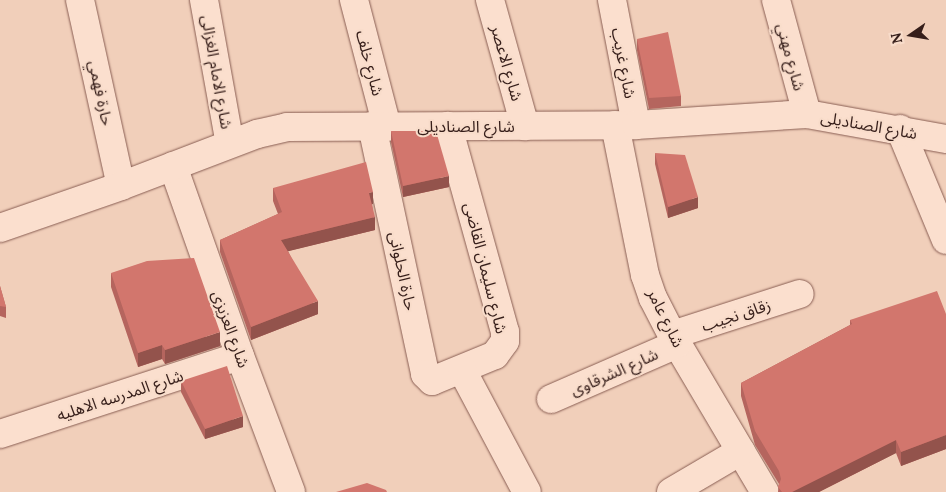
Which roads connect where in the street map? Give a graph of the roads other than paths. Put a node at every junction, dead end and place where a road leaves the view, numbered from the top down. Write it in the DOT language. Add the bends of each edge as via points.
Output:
graph roads {
  1 [pos="80,0"];
  2 [pos="204,0"];
  3 [pos="354,0"];
  4 [pos="490,0"];
  5 [pos="612,0"];
  6 [pos="776,0"];
  7 [pos="807,114"];
  8 [pos="626,125"];
  9 [pos="379,126"];
  10 [pos="448,126"];
  11 [pos="525,126"];
  12 [pos="900,129"];
  13 [pos="946,139"];
  14 [pos="230,144"];
  15 [pos="173,166"];
  16 [pos="121,186"];
  17 [pos="1,222"];
  18 [pos="946,240"];
  19 [pos="800,294"];
  20 [pos="675,340"];
  21 [pos="240,356"];
  22 [pos="462,370"];
  23 [pos="551,400"];
  24 [pos="0,434"];
  25 [pos="741,451"];
  26 [pos="291,492"];
  27 [pos="527,492"];
  28 [pos="671,492"];
  29 [pos="765,492"];
  1 -- 16 [label="street, حارة فهمي"];
  2 -- 14 [label="street, شارع الامام الغزالى"];
  3 -- 9 [label="street, شارع خلف"];
  4 -- 11 [label="street, شارع الاعصر"];
  5 -- 8 [label="street, شارع غريب"];
  6 -- 7 [label="street, شارع مهني"];
  7 -- 8 [label="street, شارع الصناديلى"];
  7 -- 12 [label="street, شارع الصناديلى"];
  8 -- 11 [label="street, شارع الصناديلى"];
  8 -- 20 [label="street, شارع عامر" via="646,276"];
  9 -- 10 [label="street, شارع الصناديلى"];
  9 -- 14 [label="street, شارع الصناديلى" via="287,127"];
  9 -- 22 [label="street, حارة الحلوانى" via="425,374 432,381"];
  10 -- 11 [label="street, شارع الصناديلى"];
  10 -- 22 [label="street, شارع سليمان القاضى" via="505,332 505,341 495,355"];
  12 -- 13 [label="street, شارع الصناديلى"];
  12 -- 18 [label="street"];
  14 -- 15 [label="street, شارع الصناديلى"];
  15 -- 16 [label="street, شارع الصناديلى"];
  15 -- 21 [label="street, شارع العزيزى"];
  16 -- 17 [label="street, شارع الصناديلى"];
  19 -- 20 [label="street, زقاق نجيب"];
  20 -- 23 [label="street, شارع الشرقاوى"];
  20 -- 25 [label="street, شارع عامر"];
  21 -- 24 [label="street, شارع المدرسه الاهليه"];
  21 -- 26 [label="street, شارع العزيزى"];
  22 -- 27 [label="street"];
  25 -- 28 [label="street"];
  25 -- 29 [label="street, شارع عامر"];
}
